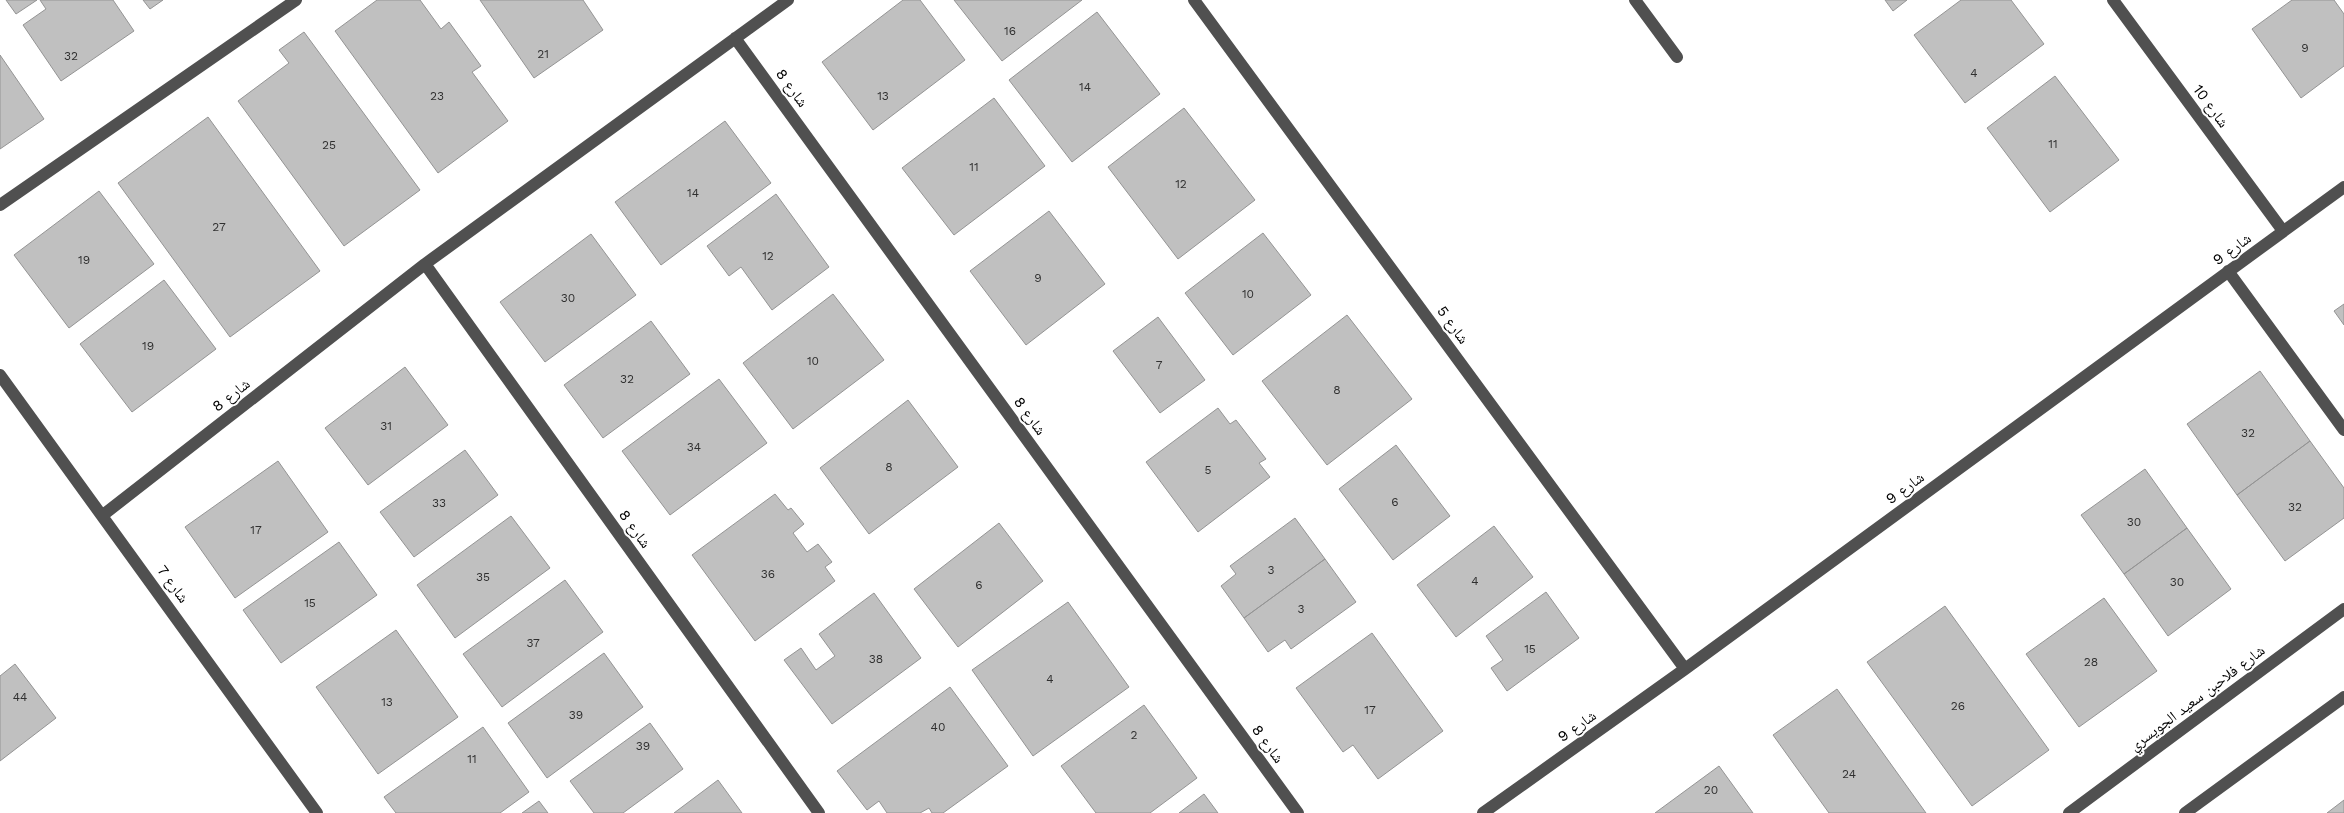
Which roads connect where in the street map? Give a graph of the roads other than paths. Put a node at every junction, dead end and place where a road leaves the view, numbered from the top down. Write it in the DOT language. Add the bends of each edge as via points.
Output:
graph roads {
  1 [pos="296,0"];
  2 [pos="788,0"];
  3 [pos="1194,0"];
  4 [pos="1635,0"];
  5 [pos="2114,0"];
  6 [pos="735,38"];
  7 [pos="1677,57"];
  8 [pos="2344,187"];
  9 [pos="0,205"];
  10 [pos="2283,232"];
  11 [pos="425,264"];
  12 [pos="2228,271"];
  13 [pos="0,375"];
  14 [pos="2344,430"];
  15 [pos="103,515"];
  16 [pos="2344,609"];
  17 [pos="1685,669"];
  18 [pos="2344,696"];
  19 [pos="317,813"];
  20 [pos="819,813"];
  21 [pos="1298,813"];
  22 [pos="1483,813"];
  23 [pos="2069,813"];
  24 [pos="2185,813"];
  1 -- 9 [label="street"];
  2 -- 6 [label="street, شارع 8"];
  3 -- 17 [label="street, شارع 5"];
  4 -- 7 [label="street"];
  5 -- 10 [label="street, شارع 10"];
  6 -- 11 [label="street, شارع 8"];
  6 -- 21 [label="street, شارع 8"];
  8 -- 10 [label="street, شارع 9"];
  10 -- 12 [label="street, شارع 9"];
  11 -- 15 [label="street, شارع 8"];
  11 -- 20 [label="street, شارع 8"];
  12 -- 14 [label="street"];
  12 -- 17 [label="street, شارع 9"];
  13 -- 15 [label="street, شارع 7"];
  15 -- 19 [label="street, شارع 7"];
  16 -- 23 [label="street, شارع فلاحبن سعيد الجويسري"];
  17 -- 22 [label="street, شارع 9"];
  18 -- 24 [label="street"];
}
